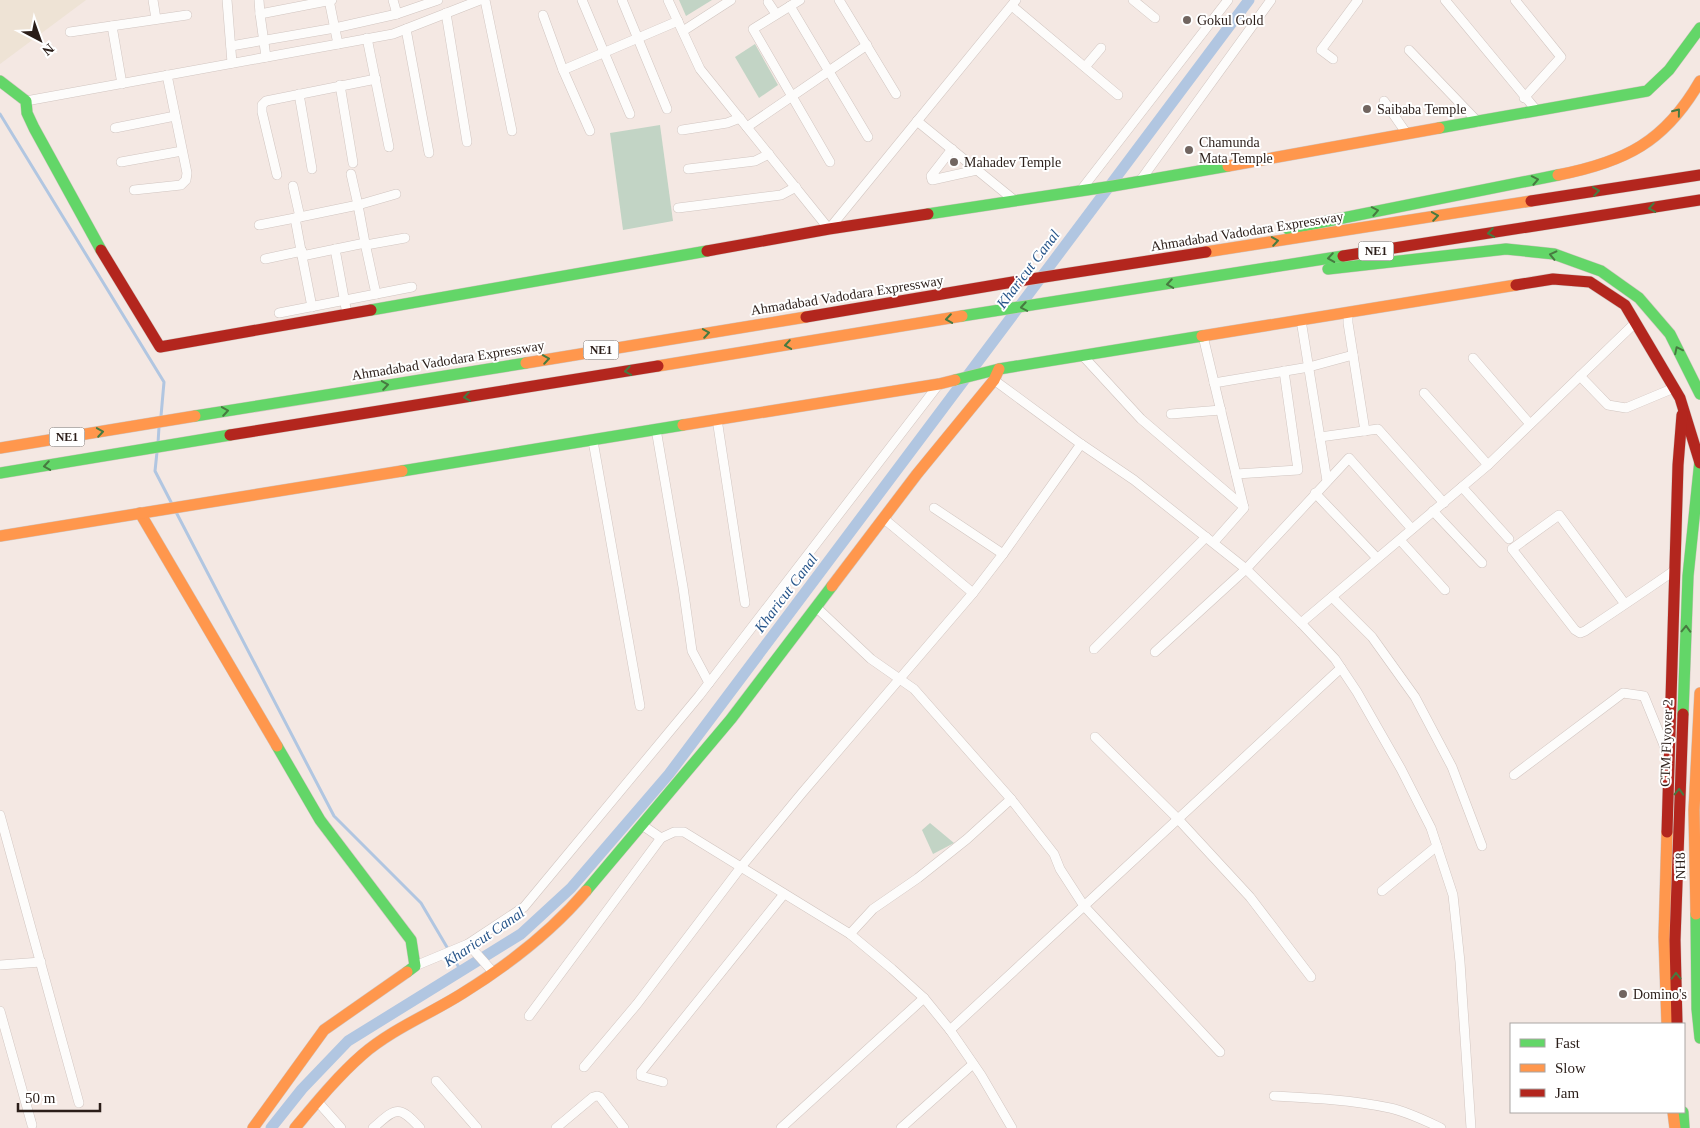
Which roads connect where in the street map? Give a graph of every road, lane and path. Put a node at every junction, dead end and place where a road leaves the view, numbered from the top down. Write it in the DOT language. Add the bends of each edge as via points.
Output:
graph roads {
  1 [pos="153,0"];
  2 [pos="227,0"];
  3 [pos="258,0"];
  4 [pos="330,0"];
  5 [pos="393,0"];
  6 [pos="438,0"];
  7 [pos="480,0"];
  8 [pos="485,0"];
  9 [pos="582,0"];
  10 [pos="622,0"];
  11 [pos="668,0"];
  12 [pos="732,0"];
  13 [pos="800,0"];
  14 [pos="839,0"];
  15 [pos="1133,0"];
  16 [pos="1228,0"];
  17 [pos="1271,0"];
  18 [pos="1358,0"];
  19 [pos="1445,0"];
  20 [pos="1515,0"];
  21 [pos="768,2"];
  22 [pos="297,3"];
  23 [pos="1014,3"];
  24 [pos="458,4"];
  25 [pos="790,6"];
  26 [pos="446,13"];
  27 [pos="260,14"];
  28 [pos="397,14"];
  29 [pos="776,14"];
  30 [pos="187,15"];
  31 [pos="543,15"];
  32 [pos="1155,18"];
  33 [pos="156,19"];
  34 [pos="678,21"];
  35 [pos="112,26"];
  36 [pos="335,28"];
  37 [pos="1700,28"];
  38 [pos="406,29"];
  39 [pos="682,31"];
  40 [pos="70,32"];
  41 [pos="367,38"];
  42 [pos="638,38"];
  43 [pos="264,42"];
  44 [pos="338,44"];
  45 [pos="867,45"];
  46 [pos="231,46"];
  47 [pos="1101,48"];
  48 [pos="1409,50"];
  49 [pos="604,53"];
  50 [pos="266,57"];
  51 [pos="1333,59"];
  52 [pos="232,63"];
  53 [pos="1085,67"];
  54 [pos="564,70"];
  55 [pos="828,71"];
  56 [pos="167,75"];
  57 [pos="376,79"];
  58 [pos="0,81"];
  59 [pos="1700,81"];
  60 [pos="122,84"];
  61 [pos="340,86"];
  62 [pos="300,94"];
  63 [pos="896,94"];
  64 [pos="1118,95"];
  65 [pos="792,96"];
  66 [pos="1524,98"];
  67 [pos="26,101"];
  68 [pos="1384,101"];
  69 [pos="668,109"];
  70 [pos="1537,111"];
  71 [pos="630,114"];
  72 [pos="175,116"];
  73 [pos="740,118"];
  74 [pos="917,121"];
  75 [pos="1478,122"];
  76 [pos="747,126"];
  77 [pos="115,128"];
  78 [pos="682,130"];
  79 [pos="512,131"];
  80 [pos="590,131"];
  81 [pos="1407,134"];
  82 [pos="868,138"];
  83 [pos="467,142"];
  84 [pos="389,147"];
  85 [pos="952,149"];
  86 [pos="182,151"];
  87 [pos="429,153"];
  88 [pos="769,154"];
  89 [pos="121,162"];
  90 [pos="830,162"];
  91 [pos="353,163"];
  92 [pos="312,169"];
  93 [pos="688,169"];
  94 [pos="976,170"];
  95 [pos="352,174"];
  96 [pos="277,175"];
  97 [pos="1700,175"];
  98 [pos="1140,181"];
  99 [pos="293,186"];
  100 [pos="796,188"];
  101 [pos="134,190"];
  102 [pos="1080,190"];
  103 [pos="396,194"];
  104 [pos="1014,200"];
  105 [pos="1700,200"];
  106 [pos="358,205"];
  107 [pos="678,208"];
  108 [pos="297,217"];
  109 [pos="259,225"];
  110 [pos="829,229"];
  111 [pos="405,238"];
  112 [pos="366,244"];
  113 [pos="335,249"];
  114 [pos="1209,252"];
  115 [pos="302,254"];
  116 [pos="265,259"];
  117 [pos="1270,268"];
  118 [pos="412,288"];
  119 [pos="376,294"];
  120 [pos="345,300"];
  121 [pos="312,307"];
  122 [pos="1348,312"];
  123 [pos="279,313"];
  124 [pos="348,314"];
  125 [pos="1301,320"];
  126 [pos="1635,323"];
  127 [pos="1203,336"];
  128 [pos="1353,355"];
  129 [pos="1083,356"];
  130 [pos="1473,358"];
  131 [pos="1309,367"];
  132 [pos="1284,371"];
  133 [pos="997,375"];
  134 [pos="1580,376"];
  135 [pos="1214,383"];
  136 [pos="939,384"];
  137 [pos="1674,388"];
  138 [pos="1424,393"];
  139 [pos="1700,394"];
  140 [pos="1682,407"];
  141 [pos="1221,410"];
  142 [pos="1171,414"];
  143 [pos="717,419"];
  144 [pos="1530,424"];
  145 [pos="656,429"];
  146 [pos="1365,431"];
  147 [pos="1320,437"];
  148 [pos="593,441"];
  149 [pos="1082,444"];
  150 [pos="0,448"];
  151 [pos="1700,462"];
  152 [pos="1488,465"];
  153 [pos="0,473"];
  154 [pos="1236,474"];
  155 [pos="1327,481"];
  156 [pos="1462,487"];
  157 [pos="1315,493"];
  158 [pos="1444,502"];
  159 [pos="934,508"];
  160 [pos="1244,508"];
  161 [pos="1433,511"];
  162 [pos="140,513"];
  163 [pos="883,518"];
  164 [pos="1412,529"];
  165 [pos="0,536"];
  166 [pos="1210,539"];
  167 [pos="1509,539"];
  168 [pos="1400,540"];
  169 [pos="1003,554"];
  170 [pos="1377,558"];
  171 [pos="1482,563"];
  172 [pos="1246,569"];
  173 [pos="1675,570"];
  174 [pos="1445,590"];
  175 [pos="972,593"];
  176 [pos="1332,597"];
  177 [pos="745,603"];
  178 [pos="1625,604"];
  179 [pos="816,607"];
  180 [pos="1301,622"];
  181 [pos="1094,649"];
  182 [pos="1155,652"];
  183 [pos="1341,668"];
  184 [pos="899,679"];
  185 [pos="709,683"];
  186 [pos="1700,693"];
  187 [pos="640,706"];
  188 [pos="1095,737"];
  189 [pos="1670,760"];
  190 [pos="1514,775"];
  191 [pos="1011,798"];
  192 [pos="0,816"];
  193 [pos="1178,819"];
  194 [pos="642,825"];
  195 [pos="661,838"];
  196 [pos="1437,846"];
  197 [pos="1482,846"];
  198 [pos="741,867"];
  199 [pos="1382,892"];
  200 [pos="784,894"];
  201 [pos="1084,906"];
  202 [pos="850,934"];
  203 [pos="468,944"];
  204 [pos="41,962"];
  205 [pos="0,965"];
  206 [pos="415,966"];
  207 [pos="493,972"];
  208 [pos="1311,977"];
  209 [pos="924,998"];
  210 [pos="0,1011"];
  211 [pos="529,1016"];
  212 [pos="1667,1023"];
  213 [pos="1677,1023"];
  214 [pos="950,1030"];
  215 [pos="1700,1038"];
  216 [pos="1220,1052"];
  217 [pos="973,1064"];
  218 [pos="584,1067"];
  219 [pos="436,1082"];
  220 [pos="663,1082"];
  221 [pos="1274,1096"];
  222 [pos="318,1102"];
  223 [pos="79,1103"];
  224 [pos="1673,1113"];
  225 [pos="1683,1113"];
  226 [pos="32,1125"];
  227 [pos="253,1128"];
  228 [pos="295,1128"];
  229 [pos="341,1128"];
  230 [pos="373,1128"];
  231 [pos="420,1128"];
  232 [pos="477,1128"];
  233 [pos="556,1128"];
  234 [pos="624,1128"];
  235 [pos="781,1128"];
  236 [pos="901,1128"];
  237 [pos="1012,1128"];
  238 [pos="1441,1128"];
  239 [pos="1471,1128"];
  240 [pos="1675,1128"];
  241 [pos="1684,1128"];
  1 -- 33 [label="street"];
  2 -- 46 [label="street"];
  3 -- 27 [label="street"];
  4 -- 22 [label="street"];
  4 -- 36 [label="street"];
  5 -- 28 [label="street"];
  6 -- 28 [label="street"];
  7 -- 24 [label="street"];
  8 -- 79 [label="street"];
  9 -- 49 [label="street"];
  10 -- 42 [label="street"];
  11 -- 34 [label="street"];
  12 -- 39 [label="street"];
  13 -- 25 [label="street"];
  14 -- 45 [label="street"];
  15 -- 32 [label="street"];
  16 -- 102 [label="street"];
  17 -- 98 [label="street"];
  18 -- 51 [label="street" via="1322,50"];
  19 -- 66 [label="street"];
  20 -- 66 [label="street" via="1561,57"];
  21 -- 29 [label="street"];
  22 -- 27 [label="street"];
  23 -- 53 [label="street"];
  23 -- 74 [label="street"];
  24 -- 26 [label="street"];
  25 -- 29 [label="street"];
  25 -- 55 [label="street"];
  26 -- 38 [label="street"];
  26 -- 83 [label="street"];
  27 -- 43 [label="street"];
  28 -- 36 [label="street"];
  29 -- 65 [label="street" via="753,29"];
  30 -- 33 [label="street"];
  31 -- 54 [label="street"];
  33 -- 35 [label="street"];
  34 -- 39 [label="street"];
  34 -- 42 [label="street"];
  35 -- 40 [label="street"];
  35 -- 60 [label="street"];
  36 -- 43 [label="street"];
  36 -- 44 [label="street"];
  37 -- 70 [label="main road" via="1666,76 1647,91"];
  38 -- 41 [label="street"];
  38 -- 87 [label="street"];
  39 -- 73 [label="street" via="700,69"];
  41 -- 44 [label="street"];
  41 -- 57 [label="street"];
  42 -- 49 [label="street"];
  42 -- 69 [label="street"];
  43 -- 46 [label="street"];
  43 -- 50 [label="street"];
  44 -- 50 [label="street"];
  45 -- 55 [label="street"];
  45 -- 63 [label="street"];
  46 -- 52 [label="street"];
  47 -- 53 [label="street"];
  48 -- 75 [label="street"];
  49 -- 54 [label="street"];
  49 -- 71 [label="street"];
  50 -- 52 [label="street"];
  52 -- 56 [label="street"];
  53 -- 64 [label="street"];
  54 -- 80 [label="street"];
  55 -- 65 [label="street"];
  55 -- 82 [label="street"];
  56 -- 60 [label="street"];
  56 -- 72 [label="street"];
  57 -- 61 [label="street"];
  57 -- 84 [label="street"];
  58 -- 67 [label="main road"];
  114 -- 59 [label="main road, one-way" via="1248,236 1583,170 1623,157 1645,144 1668,124"];
  60 -- 67 [label="street"];
  61 -- 62 [label="street"];
  61 -- 91 [label="street"];
  62 -- 92 [label="street"];
  62 -- 96 [label="street" via="275,98 262,105"];
  65 -- 76 [label="street"];
  65 -- 90 [label="street"];
  66 -- 70 [label="street"];
  67 -- 124 [label="main road" via="34,128 96,242 160,347"];
  68 -- 81 [label="street"];
  70 -- 75 [label="main road"];
  72 -- 77 [label="street"];
  72 -- 86 [label="street"];
  73 -- 76 [label="street"];
  73 -- 78 [label="street"];
  74 -- 85 [label="street"];
  74 -- 110 [label="street"];
  75 -- 81 [label="main road"];
  76 -- 88 [label="street"];
  81 -- 98 [label="main road"];
  85 -- 94 [label="street"];
  85 -- 94 [label="street" via="932,174 932,180"];
  86 -- 89 [label="street"];
  86 -- 101 [label="street" via="187,173 181,185"];
  88 -- 93 [label="street" via="755,161"];
  88 -- 100 [label="street"];
  94 -- 104 [label="street"];
  95 -- 106 [label="street"];
  114 -- 97 [label="main road, Ahmadabad Vadodara Expressway / NE1, one-way"];
  98 -- 102 [label="main road"];
  99 -- 108 [label="street"];
  100 -- 107 [label="street" via="781,195"];
  100 -- 110 [label="street"];
  102 -- 104 [label="main road"];
  103 -- 106 [label="street"];
  104 -- 110 [label="main road"];
  105 -- 117 [label="main road, NE1, one-way"];
  106 -- 108 [label="street"];
  106 -- 112 [label="street"];
  108 -- 109 [label="street"];
  108 -- 115 [label="street"];
  110 -- 124 [label="main road"];
  111 -- 112 [label="street"];
  112 -- 113 [label="street"];
  112 -- 119 [label="street"];
  113 -- 115 [label="street"];
  113 -- 120 [label="street"];
  150 -- 114 [label="main road, Ahmadabad Vadodara Expressway / NE1, one-way"];
  115 -- 116 [label="street"];
  115 -- 121 [label="street"];
  139 -- 117 [label="main road, one-way" via="1670,334 1639,298 1601,272 1554,254 1506,249 1326,269"];
  117 -- 153 [label="main road, NE1, one-way"];
  118 -- 119 [label="street"];
  119 -- 120 [label="street"];
  120 -- 121 [label="street"];
  120 -- 124 [label="street"];
  121 -- 123 [label="street"];
  122 -- 125 [label="main road"];
  122 -- 126 [label="main road" via="1553,279 1590,282 1625,305"];
  122 -- 128 [label="street"];
  125 -- 127 [label="main road"];
  125 -- 131 [label="street"];
  126 -- 134 [label="street"];
  126 -- 137 [label="main road"];
  127 -- 129 [label="main road"];
  127 -- 135 [label="street"];
  128 -- 131 [label="street"];
  128 -- 146 [label="street"];
  129 -- 133 [label="main road"];
  129 -- 160 [label="street" via="1141,419"];
  130 -- 144 [label="street"];
  131 -- 132 [label="street"];
  131 -- 147 [label="street"];
  132 -- 135 [label="street"];
  132 -- 154 [label="street" via="1298,470"];
  133 -- 136 [label="main road"];
  133 -- 149 [label="street"];
  133 -- 163 [label="main road"];
  134 -- 137 [label="street" via="1608,405 1626,408"];
  134 -- 144 [label="street"];
  135 -- 141 [label="street"];
  136 -- 143 [label="main road"];
  136 -- 185 [label="street"];
  137 -- 140 [label="main road"];
  138 -- 152 [label="street"];
  140 -- 151 [label="main road"];
  140 -- 173 [label="main road"];
  141 -- 142 [label="street"];
  141 -- 154 [label="street"];
  143 -- 145 [label="main road"];
  143 -- 177 [label="street"];
  144 -- 152 [label="street"];
  145 -- 148 [label="main road"];
  145 -- 185 [label="street" via="692,651"];
  146 -- 147 [label="street"];
  146 -- 158 [label="street" via="1378,429"];
  147 -- 155 [label="street"];
  148 -- 162 [label="main road"];
  148 -- 187 [label="street"];
  149 -- 166 [label="street"];
  149 -- 169 [label="street"];
  213 -- 151 [label="main road, CTM Flyover 2, one-way" via="1675,940 1688,576"];
  152 -- 156 [label="street"];
  154 -- 160 [label="street"];
  155 -- 157 [label="street"];
  155 -- 164 [label="street" via="1349,458"];
  156 -- 158 [label="street"];
  156 -- 167 [label="street"];
  157 -- 170 [label="street"];
  157 -- 172 [label="street"];
  158 -- 161 [label="street"];
  159 -- 169 [label="street"];
  160 -- 166 [label="street"];
  161 -- 164 [label="street"];
  161 -- 171 [label="street"];
  162 -- 165 [label="main road"];
  162 -- 206 [label="main road" via="320,820 411,940"];
  163 -- 175 [label="street"];
  163 -- 179 [label="main road"];
  164 -- 168 [label="street"];
  166 -- 172 [label="street"];
  166 -- 181 [label="street"];
  168 -- 170 [label="street"];
  168 -- 174 [label="street"];
  169 -- 175 [label="street"];
  170 -- 176 [label="street"];
  172 -- 180 [label="street"];
  172 -- 182 [label="street"];
  173 -- 178 [label="street"];
  173 -- 189 [label="main road"];
  175 -- 184 [label="street"];
  176 -- 180 [label="street"];
  176 -- 197 [label="street" via="1372,638 1415,697 1452,767"];
  178 -- 178 [label="street" via="1580,633 1512,549 1559,515"];
  179 -- 184 [label="street" via="871,659"];
  179 -- 194 [label="main road" via="731,720"];
  180 -- 183 [label="street"];
  183 -- 193 [label="street"];
  183 -- 196 [label="street" via="1401,769"];
  184 -- 191 [label="street" via="914,689"];
  184 -- 198 [label="street"];
  185 -- 203 [label="street" via="524,907"];
  186 -- 215 [label="main road, NH8" via="1694,810"];
  188 -- 193 [label="street"];
  189 -- 190 [label="street" via="1644,696 1623,693"];
  189 -- 212 [label="main road" via="1664,937"];
  191 -- 201 [label="street" via="1054,854"];
  191 -- 202 [label="street" via="967,839 873,909"];
  192 -- 204 [label="street"];
  193 -- 201 [label="street"];
  193 -- 208 [label="street" via="1250,897"];
  194 -- 195 [label="street"];
  194 -- 207 [label="main road" via="568,912"];
  195 -- 198 [label="street" via="674,832 684,832"];
  195 -- 211 [label="street"];
  196 -- 199 [label="street"];
  196 -- 239 [label="street" via="1453,895"];
  198 -- 200 [label="street"];
  198 -- 218 [label="street" via="637,1004"];
  200 -- 202 [label="street"];
  200 -- 220 [label="street" via="641,1072 645,1078"];
  201 -- 214 [label="street"];
  201 -- 216 [label="street"];
  202 -- 209 [label="street"];
  203 -- 206 [label="street"];
  203 -- 207 [label="street"];
  204 -- 205 [label="street"];
  204 -- 223 [label="street"];
  206 -- 227 [label="main road" via="324,1030"];
  207 -- 222 [label="main road" via="363,1054"];
  209 -- 214 [label="street"];
  209 -- 235 [label="street"];
  210 -- 226 [label="street"];
  214 -- 217 [label="street"];
  217 -- 236 [label="street"];
  217 -- 237 [label="street"];
  219 -- 232 [label="street"];
  221 -- 238 [label="street" via="1391,1108"];
  222 -- 228 [label="main road"];
  222 -- 229 [label="street"];
  224 -- 240 [label="main road"];
  225 -- 241 [label="main road"];
  230 -- 231 [label="street" via="396,1111 404,1113"];
  233 -- 234 [label="street" via="597,1096"];
}
